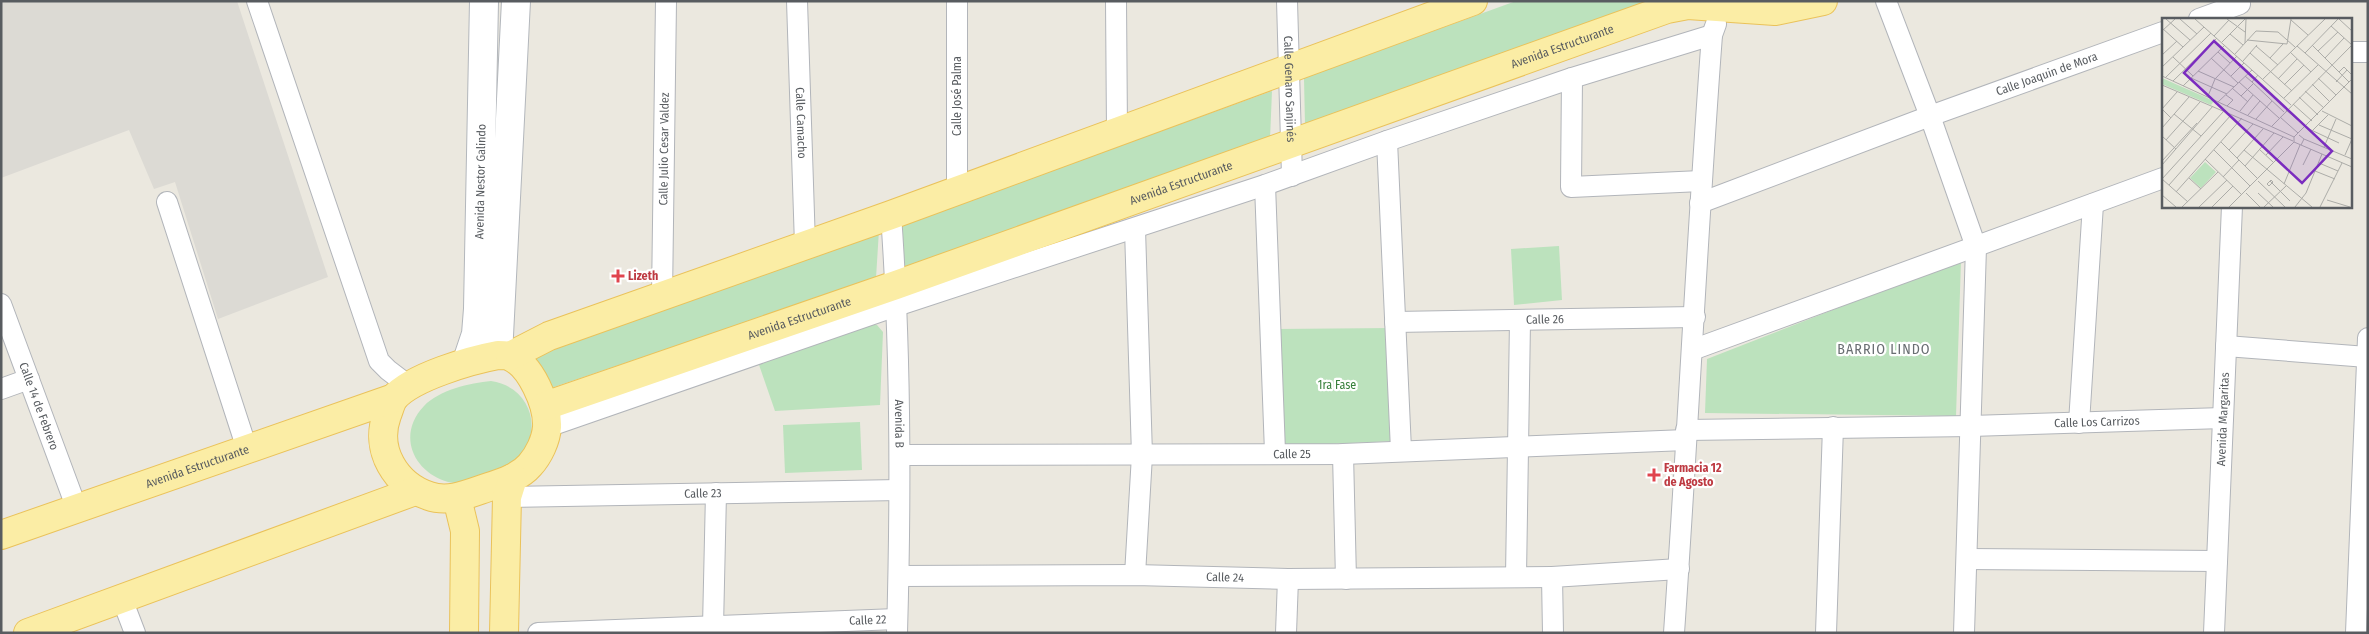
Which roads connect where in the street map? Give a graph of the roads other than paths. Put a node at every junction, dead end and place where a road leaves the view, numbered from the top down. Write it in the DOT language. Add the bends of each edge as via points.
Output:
graph roads {
  1 [pos="257,1"];
  2 [pos="484,1"];
  3 [pos="516,1"];
  4 [pos="666,1"];
  5 [pos="797,1"];
  6 [pos="957,1"];
  7 [pos="1116,1"];
  8 [pos="1287,1"];
  9 [pos="1473,1"];
  10 [pos="1823,1"];
  11 [pos="1886,1"];
  12 [pos="1722,5"];
  13 [pos="1434,8"];
  14 [pos="2240,8"];
  15 [pos="2203,18"];
  16 [pos="2162,32"];
  17 [pos="1712,35"];
  18 [pos="2352,52"];
  19 [pos="2368,52"];
  20 [pos="1288,68"];
  21 [pos="1572,78"];
  22 [pos="1930,116"];
  23 [pos="1117,132"];
  24 [pos="1387,141"];
  25 [pos="1290,145"];
  26 [pos="1292,176"];
  27 [pos="2162,178"];
  28 [pos="1701,181"];
  29 [pos="1265,185"];
  30 [pos="957,190"];
  31 [pos="167,202"];
  32 [pos="1700,203"];
  33 [pos="2093,204"];
  34 [pos="2232,208"];
  35 [pos="891,214"];
  36 [pos="1134,229"];
  37 [pos="805,245"];
  38 [pos="1976,247"];
  39 [pos="896,296"];
  40 [pos="662,297"];
  41 [pos="1,304"];
  42 [pos="1695,317"];
  43 [pos="1520,320"];
  44 [pos="1395,322"];
  45 [pos="2226,346"];
  46 [pos="2367,348"];
  47 [pos="1692,350"];
  48 [pos="504,355"];
  49 [pos="467,361"];
  50 [pos="28,379"];
  51 [pos="1,389"];
  52 [pos="401,392"];
  53 [pos="546,417"];
  54 [pos="2223,418"];
  55 [pos="2079,422"];
  56 [pos="1971,426"];
  57 [pos="1833,427"];
  58 [pos="2365,430"];
  59 [pos="1686,435"];
  60 [pos="1518,445"];
  61 [pos="247,449"];
  62 [pos="1401,450"];
  63 [pos="1274,452"];
  64 [pos="1343,454"];
  65 [pos="900,455"];
  66 [pos="1142,455"];
  67 [pos="510,488"];
  68 [pos="899,490"];
  69 [pos="415,492"];
  70 [pos="716,493"];
  71 [pos="457,498"];
  72 [pos="77,509"];
  73 [pos="1,535"];
  74 [pos="1967,559"];
  75 [pos="2217,561"];
  76 [pos="1679,569"];
  77 [pos="1135,575"];
  78 [pos="899,576"];
  79 [pos="1516,576"];
  80 [pos="1552,577"];
  81 [pos="1346,578"];
  82 [pos="1288,579"];
  83 [pos="122,599"];
  84 [pos="897,626"];
  85 [pos="713,627"];
  86 [pos="669,631"];
  87 [pos="28,633"];
  88 [pos="135,633"];
  89 [pos="464,633"];
  90 [pos="504,633"];
  91 [pos="538,633"];
  92 [pos="1286,633"];
  93 [pos="1553,633"];
  94 [pos="1674,633"];
  95 [pos="1826,633"];
  96 [pos="1964,633"];
  97 [pos="2214,633"];
  98 [pos="2356,633"];
  1 -- 52 [label="street" via="379,361"];
  2 -- 49 [label="main road, Avenida Nestor Galindo" via="478,309 476,334"];
  3 -- 48 [label="main road, Avenida Nestor Galindo"];
  4 -- 40 [label="street, Calle Julio Cesar Valdez"];
  5 -- 37 [label="street, Calle Camacho"];
  6 -- 30 [label="street, Calle José Palma"];
  7 -- 23 [label="street"];
  8 -- 20 [label="street, Calle Genaro Sanjinés"];
  9 -- 13 [label="main road"];
  10 -- 12 [label="main road, Avenida Estructurante" via="1775,11"];
  11 -- 22 [label="street"];
  12 -- 17 [label="street"];
  12 -- 25 [label="main road, Avenida Estructurante" via="1667,8"];
  13 -- 20 [label="main road"];
  14 -- 15 [label="street"];
  16 -- 22 [label="street, Calle Joaquin de Mora"];
  17 -- 21 [label="street, Avenida Estructurante"];
  17 -- 28 [label="street"];
  18 -- 19 [label="street"];
  20 -- 23 [label="main road"];
  20 -- 25 [label="street, Calle Genaro Sanjinés"];
  21 -- 24 [label="street, Avenida Estructurante"];
  21 -- 28 [label="street" via="1571,187"];
  22 -- 32 [label="street, Calle Joaquin de Mora"];
  22 -- 38 [label="street"];
  23 -- 30 [label="main road"];
  24 -- 26 [label="street, Avenida Estructurante"];
  24 -- 44 [label="street"];
  25 -- 26 [label="street, Calle Genaro Sanjinés"];
  25 -- 39 [label="main road, Avenida Estructurante"];
  26 -- 29 [label="street, Avenida Estructurante"];
  27 -- 33 [label="street"];
  28 -- 32 [label="street"];
  29 -- 36 [label="street, Avenida Estructurante"];
  29 -- 63 [label="street"];
  30 -- 35 [label="main road"];
  31 -- 61 [label="street"];
  32 -- 42 [label="street"];
  33 -- 38 [label="street"];
  33 -- 55 [label="street"];
  34 -- 45 [label="street, Avenida Margaritas"];
  35 -- 37 [label="main road"];
  35 -- 39 [label="street, Avenida B"];
  36 -- 39 [label="street, Avenida Estructurante"];
  36 -- 66 [label="street"];
  37 -- 40 [label="main road"];
  38 -- 47 [label="street"];
  38 -- 56 [label="street"];
  39 -- 53 [label="main road, Avenida Estructurante"];
  39 -- 65 [label="street, Avenida B"];
  40 -- 48 [label="main road"];
  41 -- 50 [label="street, Calle 14 de Febrero"];
  42 -- 43 [label="street, Calle 26"];
  42 -- 47 [label="street"];
  43 -- 44 [label="street, Calle 26"];
  43 -- 60 [label="street"];
  44 -- 62 [label="street"];
  45 -- 46 [label="street"];
  45 -- 54 [label="street, Avenida Margaritas"];
  46 -- 58 [label="street"];
  47 -- 59 [label="street"];
  48 -- 49 [label="main road"];
  48 -- 53 [label="main road" via="528,373"];
  49 -- 52 [label="main road"];
  50 -- 51 [label="street"];
  50 -- 72 [label="street, Calle 14 de Febrero"];
  52 -- 61 [label="main road, Avenida Estructurante"];
  52 -- 69 [label="main road" via="386,420 383,440 388,460 399,478"];
  53 -- 67 [label="main road" via="541,448"];
  54 -- 55 [label="street, Calle Los Carrizos"];
  54 -- 75 [label="street, Avenida Margaritas"];
  55 -- 56 [label="street, Calle Los Carrizos"];
  56 -- 57 [label="street, Calle Los Carrizos"];
  56 -- 74 [label="street"];
  57 -- 59 [label="street, Calle 25"];
  57 -- 95 [label="street"];
  58 -- 98 [label="street"];
  59 -- 60 [label="street, Calle 25"];
  59 -- 76 [label="street"];
  60 -- 62 [label="street, Calle 25"];
  60 -- 79 [label="street"];
  61 -- 72 [label="main road, Avenida Estructurante"];
  62 -- 64 [label="street, Calle 25"];
  63 -- 64 [label="street, Calle 25"];
  63 -- 66 [label="street, Calle 25"];
  64 -- 81 [label="street"];
  65 -- 66 [label="street, Calle 25"];
  65 -- 68 [label="street, Avenida B"];
  66 -- 77 [label="street"];
  67 -- 70 [label="street, Calle 23"];
  67 -- 71 [label="main road"];
  67 -- 90 [label="main road"];
  68 -- 70 [label="street, Calle 23"];
  68 -- 78 [label="street, Avenida B"];
  69 -- 71 [label="main road" via="435,498"];
  69 -- 83 [label="main road"];
  70 -- 85 [label="street"];
  71 -- 89 [label="main road" via="465,530"];
  72 -- 73 [label="main road, Avenida Estructurante"];
  74 -- 75 [label="street"];
  74 -- 96 [label="street"];
  75 -- 97 [label="street, Avenida Margaritas"];
  76 -- 80 [label="street, Calle 24"];
  76 -- 94 [label="street"];
  77 -- 78 [label="street, Calle 24"];
  77 -- 82 [label="street, Calle 24"];
  78 -- 84 [label="street, Avenida B"];
  79 -- 80 [label="street, Calle 24"];
  79 -- 81 [label="street, Calle 24"];
  80 -- 93 [label="street"];
  81 -- 82 [label="street, Calle 24"];
  82 -- 92 [label="street"];
  83 -- 87 [label="main road"];
  83 -- 88 [label="street"];
  84 -- 85 [label="street, Calle 22"];
  85 -- 86 [label="street, Calle 22"];
  86 -- 91 [label="street, Calle 22"];
}
